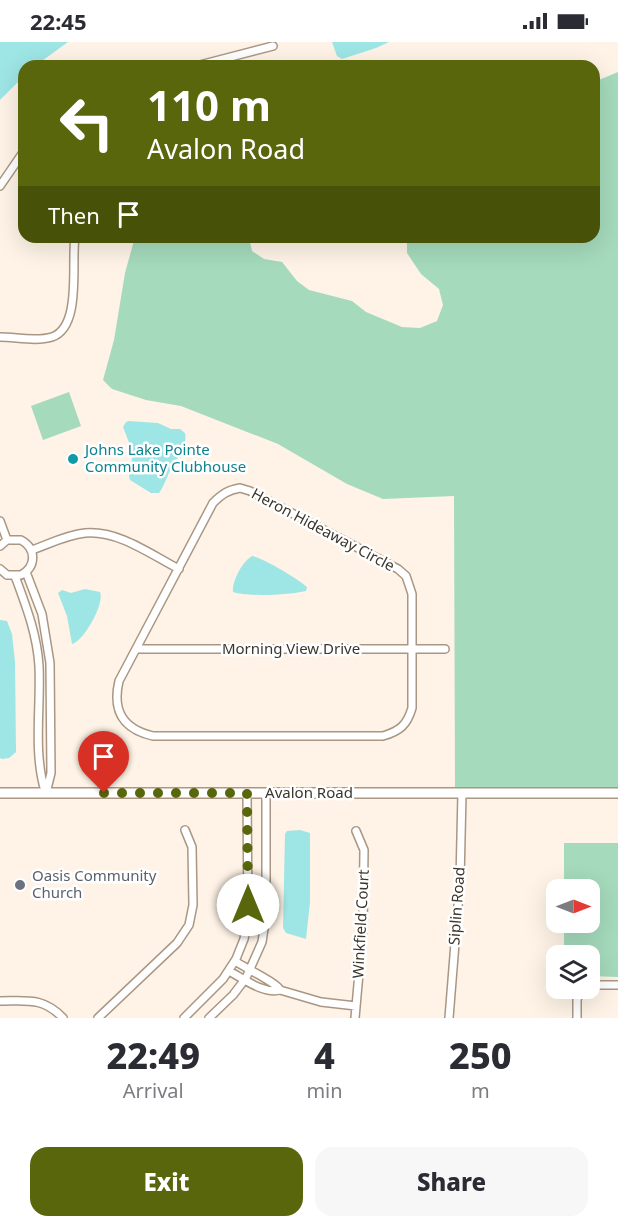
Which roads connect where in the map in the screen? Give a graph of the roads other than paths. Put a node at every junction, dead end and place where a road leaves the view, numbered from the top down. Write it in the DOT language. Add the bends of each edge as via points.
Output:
graph roads {
  1 [pos="273,46"];
  2 [pos="219,60"];
  3 [pos="18,160"];
  4 [pos="0,186"];
  5 [pos="75,243"];
  6 [pos="0,336"];
  7 [pos="0,521"];
  8 [pos="7,540"];
  9 [pos="0,546"];
  10 [pos="32,550"];
  11 [pos="0,569"];
  12 [pos="178,569"];
  13 [pos="26,572"];
  14 [pos="15,576"];
  15 [pos="136,649"];
  16 [pos="412,649"];
  17 [pos="445,649"];
  18 [pos="40,689"];
  19 [pos="52,689"];
  20 [pos="46,793"];
  21 [pos="247,793"];
  22 [pos="266,793"];
  23 [pos="462,793"];
  24 [pos="618,793"];
  25 [pos="0,794"];
  26 [pos="185,830"];
  27 [pos="356,831"];
  28 [pos="235,961"];
  29 [pos="229,971"];
  30 [pos="249,972"];
  31 [pos="244,980"];
  32 [pos="600,985"];
  33 [pos="618,985"];
  34 [pos="280,990"];
  35 [pos="577,999"];
  36 [pos="0,1001"];
  37 [pos="356,1006"];
  38 [pos="63,1018"];
  39 [pos="98,1018"];
  40 [pos="183,1018"];
  41 [pos="209,1018"];
  42 [pos="355,1018"];
  43 [pos="449,1018"];
  44 [pos="577,1018"];
  1 -- 2 [label="street"];
  3 -- 4 [label="street"];
  5 -- 6 [label="street" via="71,309 63,329 43,339"];
  7 -- 8 [label="street"];
  8 -- 9 [label="street"];
  8 -- 10 [label="street" via="21,540"];
  10 -- 12 [label="street" via="72,536 99,533 127,542"];
  10 -- 13 [label="street" via="33,559"];
  11 -- 14 [label="street"];
  12 -- 15 [label="street, Heron Hideaway Circle"];
  12 -- 16 [label="street, Heron Hideaway Circle" via="221,494 231,489 250,491 406,576 412,594"];
  13 -- 14 [label="street"];
  13 -- 19 [label="street" via="48,641"];
  14 -- 18 [label="street" via="32,622"];
  15 -- 16 [label="street, Morning View Drive"];
  15 -- 16 [label="street, Heron Hideaway Circle" via="119,681 118,707 131,728 153,736 383,736 402,728 409,719"];
  16 -- 17 [label="street, Morning View Drive"];
  18 -- 19 [label="street"];
  18 -- 20 [label="street" via="40,773"];
  19 -- 20 [label="street" via="51,773"];
  20 -- 21 [label="main road, Avalon Road"];
  20 -- 25 [label="main road, Avalon Road"];
  21 -- 22 [label="main road, Avalon Road"];
  21 -- 28 [label="street" via="248,917"];
  22 -- 23 [label="main road, Avalon Road"];
  22 -- 30 [label="street" via="266,915 262,942"];
  23 -- 24 [label="main road, Avalon Road"];
  23 -- 43 [label="street, Siplin Road" via="460,881"];
  26 -- 39 [label="street" via="192,847 193,906 189,925 177,943"];
  27 -- 37 [label="street, Winkfield Court" via="364,848 363,928"];
  28 -- 29 [label="street"];
  28 -- 30 [label="street"];
  29 -- 31 [label="street"];
  29 -- 40 [label="street"];
  30 -- 31 [label="street"];
  30 -- 34 [label="street" via="278,985"];
  31 -- 34 [label="street"];
  31 -- 41 [label="street"];
  32 -- 33 [label="street"];
  34 -- 37 [label="street" via="321,1002"];
  35 -- 44 [label="street"];
  36 -- 38 [label="street" via="39,1001"];
  37 -- 42 [label="street, Winkfield Court"];
}
